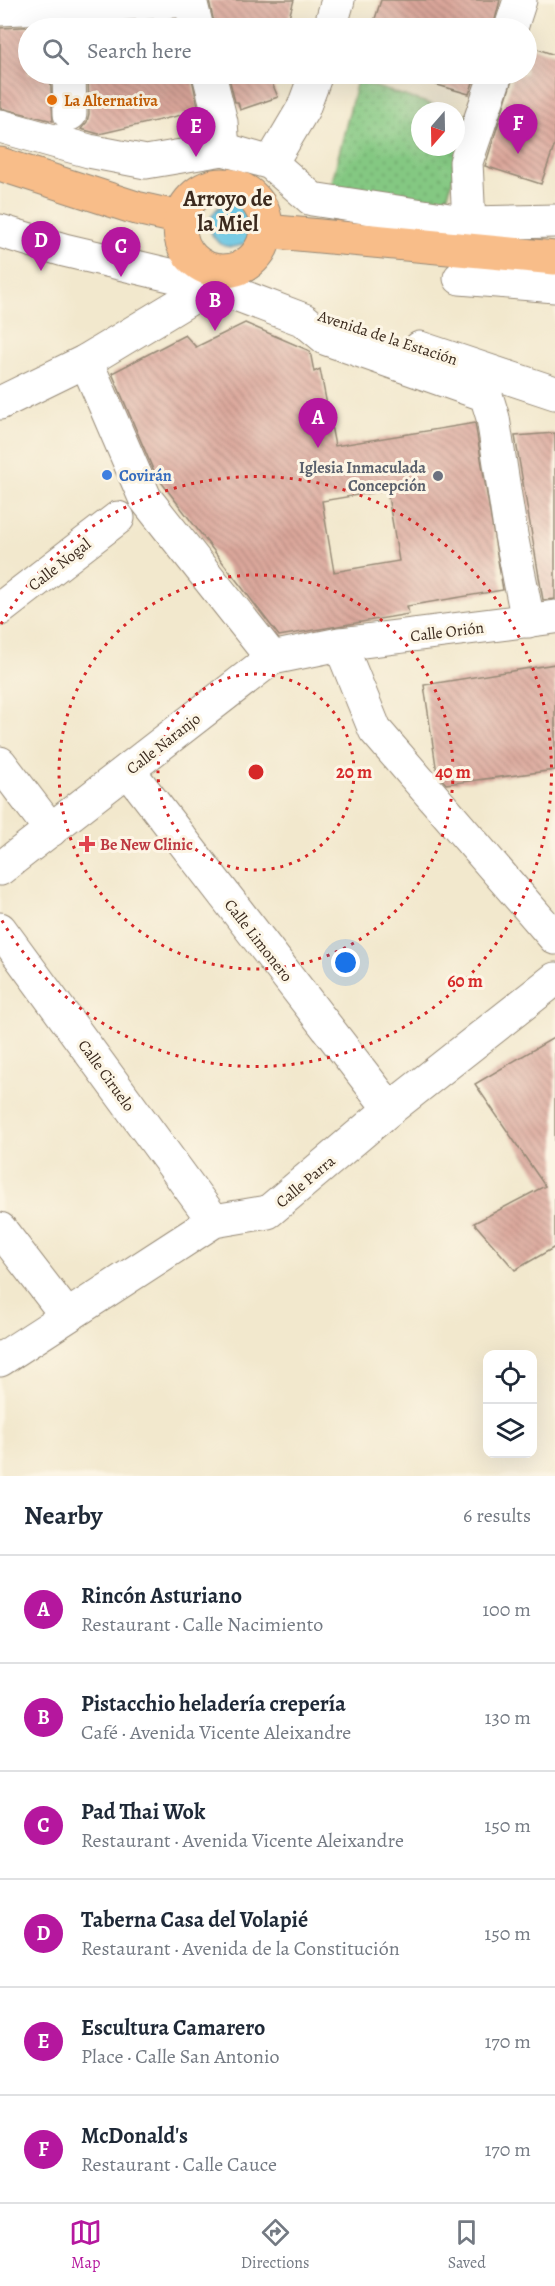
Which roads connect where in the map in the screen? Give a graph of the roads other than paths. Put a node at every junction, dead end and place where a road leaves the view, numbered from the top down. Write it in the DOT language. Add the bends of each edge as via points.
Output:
graph roads {
  1 [pos="190,0"];
  2 [pos="338,0"];
  3 [pos="177,1"];
  4 [pos="0,9"];
  5 [pos="59,11"];
  6 [pos="194,18"];
  7 [pos="333,18"];
  8 [pos="69,84"];
  9 [pos="212,84"];
  10 [pos="312,84"];
  11 [pos="493,84"];
  12 [pos="70,114"];
  13 [pos="0,126"];
  14 [pos="223,149"];
  15 [pos="271,163"];
  16 [pos="0,164"];
  17 [pos="181,218"];
  18 [pos="555,220"];
  19 [pos="470,223"];
  20 [pos="0,231"];
  21 [pos="266,231"];
  22 [pos="555,258"];
  23 [pos="219,275"];
  24 [pos="460,278"];
  25 [pos="555,286"];
  26 [pos="86,361"];
  27 [pos="555,393"];
  28 [pos="0,403"];
  29 [pos="118,518"];
  30 [pos="0,609"];
  31 [pos="542,619"];
  32 [pos="340,644"];
  33 [pos="272,658"];
  34 [pos="0,763"];
  35 [pos="128,770"];
  36 [pos="51,830"];
  37 [pos="0,869"];
  38 [pos="0,929"];
  39 [pos="555,938"];
  40 [pos="555,979"];
  41 [pos="390,1109"];
  42 [pos="214,1221"];
  43 [pos="0,1229"];
  44 [pos="67,1316"];
  45 [pos="0,1359"];
  1 -- 6 [label="street"];
  2 -- 7 [label="street"];
  3 -- 5 [label="street"];
  4 -- 5 [label="street"];
  8 -- 12 [label="street"];
  9 -- 14 [label="street"];
  10 -- 15 [label="street" via="303,109"];
  11 -- 19 [label="street" via="466,162"];
  13 -- 14 [label="street" via="146,162"];
  14 -- 15 [label="street"];
  15 -- 19 [label="street" via="312,199"];
  16 -- 17 [label="main road" via="136,208"];
  17 -- 21 [label="main road" via="186,205 208,187 236,187 259,203"];
  17 -- 23 [label="main road" via="183,245 201,265"];
  18 -- 19 [label="street"];
  20 -- 23 [label="street" via="64,250"];
  21 -- 22 [label="main road"];
  21 -- 23 [label="main road" via="256,256"];
  23 -- 26 [label="street"];
  23 -- 27 [label="street, Avenida de la Estación" via="243,289"];
  23 -- 31 [label="street" via="304,320 327,339 486,395 494,418 511,535"];
  24 -- 25 [label="street"];
  26 -- 28 [label="street"];
  26 -- 33 [label="street" via="145,498"];
  29 -- 30 [label="street, Calle Nogal"];
  31 -- 32 [label="street, Calle Orión"];
  32 -- 33 [label="street, Calle Naranjo"];
  32 -- 39 [label="street" via="375,730"];
  33 -- 35 [label="street, Calle Naranjo"];
  34 -- 36 [label="street"];
  35 -- 36 [label="street, Calle Naranjo"];
  35 -- 41 [label="street, Calle Limonero"];
  36 -- 37 [label="street, Calle Naranjo"];
  38 -- 42 [label="street, Calle Ciruelo"];
  40 -- 41 [label="street, Calle Parra"];
  41 -- 42 [label="street, Calle Parra" via="268,1212"];
  42 -- 44 [label="street, Calle Parra"];
  43 -- 44 [label="street"];
  44 -- 45 [label="street, Calle Parra"];
}
